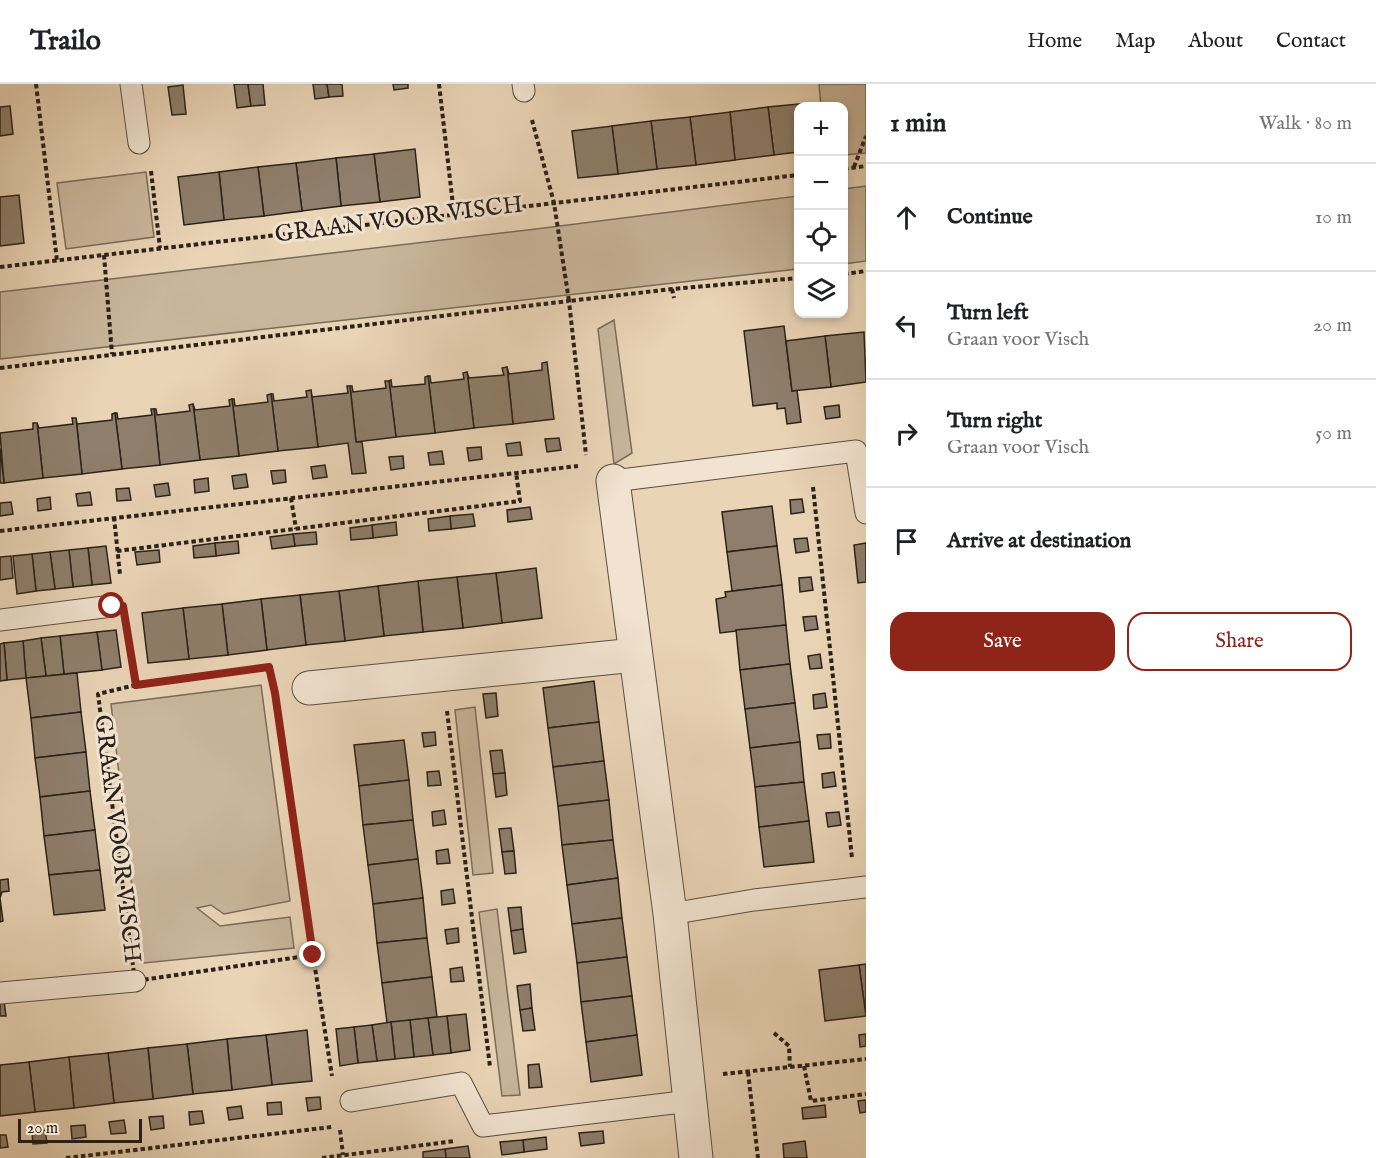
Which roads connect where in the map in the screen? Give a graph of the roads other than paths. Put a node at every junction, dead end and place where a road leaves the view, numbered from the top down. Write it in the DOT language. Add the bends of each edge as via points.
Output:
graph roads {
  1 [pos="131,84"];
  2 [pos="139,143"];
  3 [pos="613,481"];
  4 [pos="866,513"];
  5 [pos="118,606"];
  6 [pos="0,620"];
  7 [pos="635,656"];
  8 [pos="309,688"];
  9 [pos="861,887"];
  10 [pos="670,914"];
  11 [pos="135,981"];
  12 [pos="0,993"];
  13 [pos="688,1090"];
  14 [pos="351,1101"];
  15 [pos="696,1158"];
  1 -- 2 [label="lane"];
  3 -- 4 [label="lane" via="856,451"];
  3 -- 7 [label="street"];
  5 -- 6 [label="lane"];
  7 -- 8 [label="street"];
  7 -- 10 [label="street"];
  9 -- 10 [label="lane"];
  10 -- 13 [label="street"];
  11 -- 12 [label="lane, GRAAN VOOR VISCH"];
  13 -- 14 [label="lane" via="490,1125 461,1083"];
  13 -- 15 [label="street"];
}
